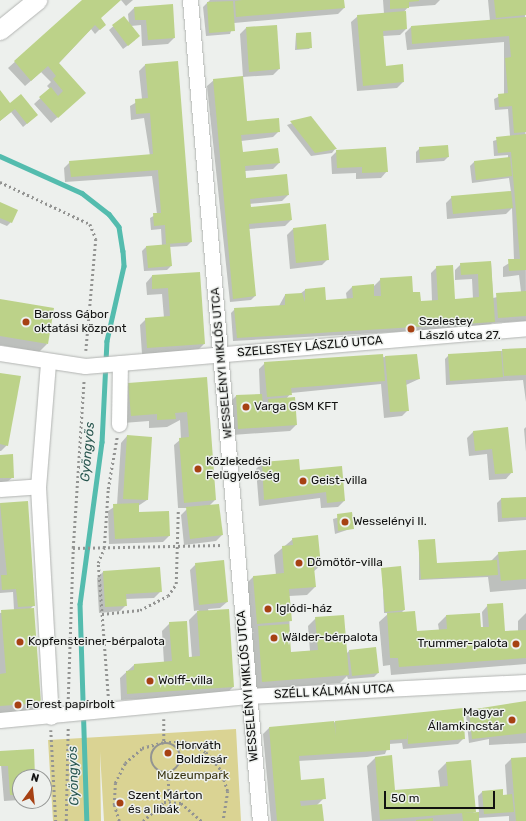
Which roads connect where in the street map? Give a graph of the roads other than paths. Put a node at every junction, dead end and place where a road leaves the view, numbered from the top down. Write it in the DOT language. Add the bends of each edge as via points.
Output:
graph roads {
  1 [pos="37,0"];
  2 [pos="190,0"];
  3 [pos="0,30"];
  4 [pos="526,328"];
  5 [pos="0,354"];
  6 [pos="221,354"];
  7 [pos="48,363"];
  8 [pos="104,364"];
  9 [pos="119,424"];
  10 [pos="32,487"];
  11 [pos="0,489"];
  12 [pos="526,682"];
  13 [pos="248,696"];
  14 [pos="51,717"];
  15 [pos="0,720"];
  16 [pos="260,821"];
  1 -- 3 [label="main road"];
  2 -- 6 [label="street, WESSELÉNYI MIKLÓS UTCA"];
  4 -- 6 [label="street, SZELESTEY LÁSZLÓ UTCA"];
  5 -- 7 [label="street, SZELESTEY LÁSZLÓ UTCA"];
  6 -- 8 [label="street, SZELESTEY LÁSZLÓ UTCA"];
  6 -- 13 [label="street, WESSELÉNYI MIKLÓS UTCA"];
  7 -- 8 [label="street, SZELESTEY LÁSZLÓ UTCA"];
  7 -- 14 [label="street" via="38,487"];
  8 -- 9 [label="street"];
  10 -- 11 [label="street"];
  12 -- 13 [label="street, SZÉLL KÁLMÁN UTCA"];
  13 -- 14 [label="street, SZÉLL KÁLMÁN UTCA"];
  13 -- 16 [label="street, WESSELÉNYI MIKLÓS UTCA"];
  14 -- 15 [label="street, SZÉLL KÁLMÁN UTCA"];
}
